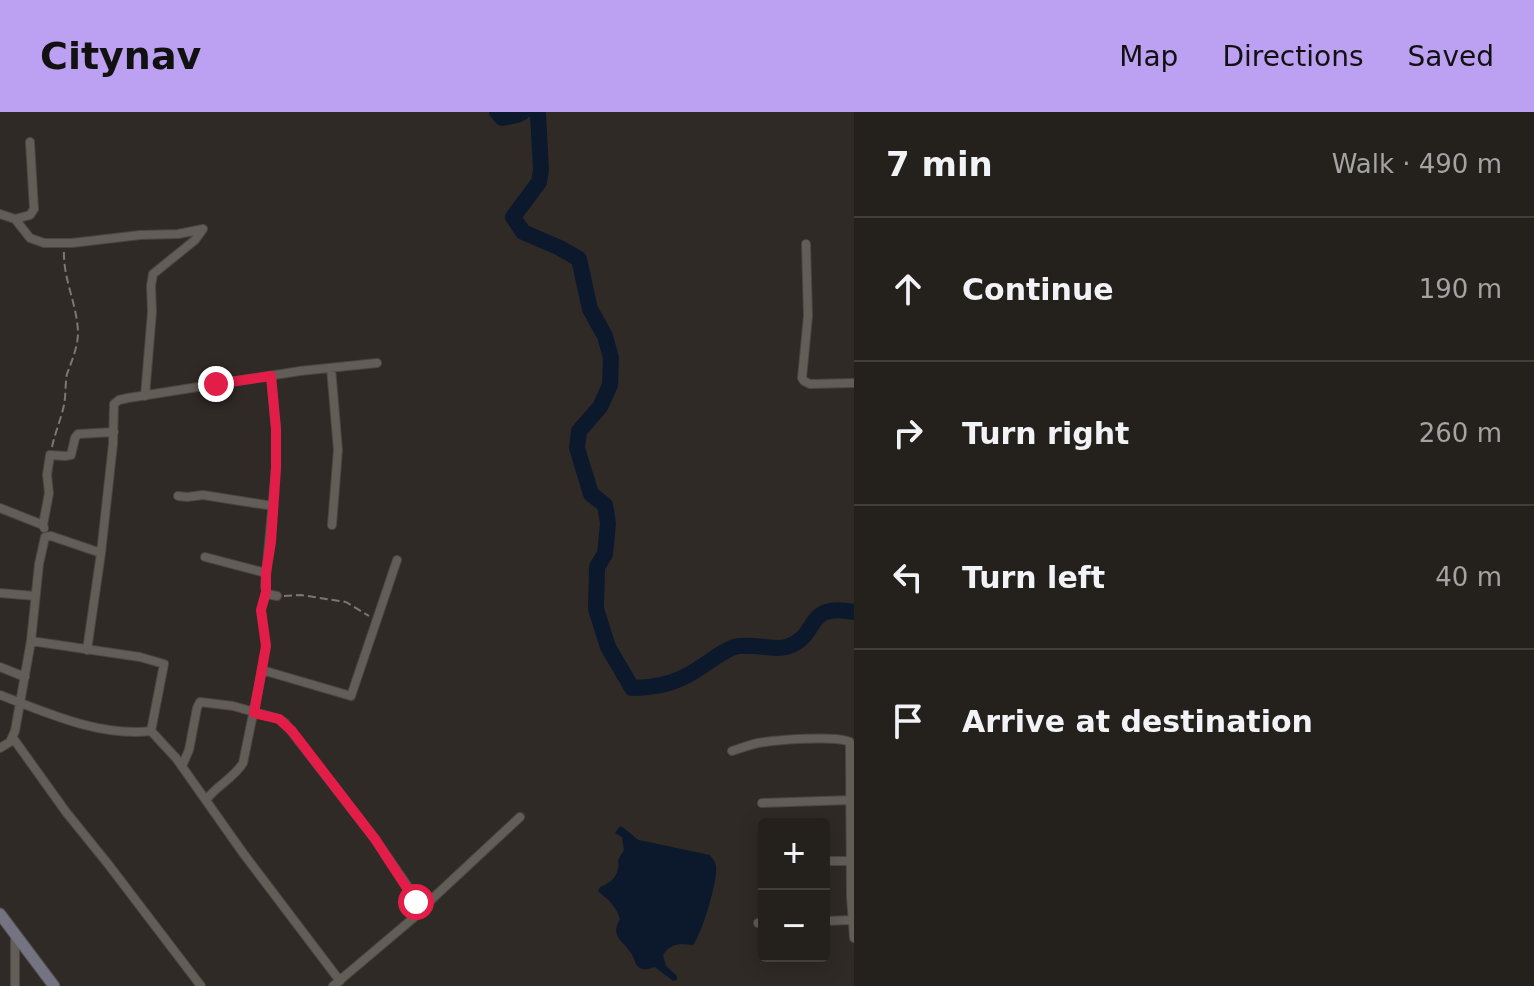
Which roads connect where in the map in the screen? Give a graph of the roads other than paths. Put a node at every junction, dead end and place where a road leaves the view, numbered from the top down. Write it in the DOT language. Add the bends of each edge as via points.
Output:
graph roads {
  1 [pos="30,142"];
  2 [pos="0,214"];
  3 [pos="15,219"];
  4 [pos="806,244"];
  5 [pos="377,363"];
  6 [pos="331,368"];
  7 [pos="271,376"];
  8 [pos="854,383"];
  9 [pos="145,396"];
  10 [pos="114,432"];
  11 [pos="178,496"];
  12 [pos="273,506"];
  13 [pos="0,508"];
  14 [pos="43,525"];
  15 [pos="332,525"];
  16 [pos="45,537"];
  17 [pos="101,553"];
  18 [pos="205,557"];
  19 [pos="397,560"];
  20 [pos="266,573"];
  21 [pos="0,593"];
  22 [pos="35,596"];
  23 [pos="277,596"];
  24 [pos="31,641"];
  25 [pos="87,650"];
  26 [pos="0,667"];
  27 [pos="25,677"];
  28 [pos="0,695"];
  29 [pos="21,703"];
  30 [pos="254,713"];
  31 [pos="151,731"];
  32 [pos="13,738"];
  33 [pos="0,748"];
  34 [pos="732,751"];
  35 [pos="182,766"];
  36 [pos="206,800"];
  37 [pos="851,800"];
  38 [pos="762,803"];
  39 [pos="520,817"];
  40 [pos="830,861"];
  41 [pos="852,861"];
  42 [pos="418,912"];
  43 [pos="0,914"];
  44 [pos="852,920"];
  45 [pos="830,921"];
  46 [pos="15,934"];
  47 [pos="854,938"];
  48 [pos="336,983"];
  49 [pos="15,986"];
  50 [pos="54,986"];
  51 [pos="201,986"];
  1 -- 3 [label="street" via="34,209"];
  2 -- 3 [label="street"];
  3 -- 9 [label="street" via="27,235 44,243 203,229 153,274"];
  4 -- 8 [label="street" via="808,316 802,378 810,384"];
  5 -- 6 [label="street"];
  6 -- 7 [label="street"];
  6 -- 15 [label="street" via="338,442"];
  7 -- 9 [label="street"];
  7 -- 12 [label="street"];
  9 -- 10 [label="street" via="114,404"];
  10 -- 14 [label="street" via="78,434 71,455 50,455"];
  10 -- 17 [label="street"];
  11 -- 12 [label="street"];
  12 -- 20 [label="street"];
  13 -- 14 [label="street"];
  14 -- 16 [label="street"];
  16 -- 17 [label="street"];
  16 -- 22 [label="street"];
  17 -- 25 [label="street"];
  18 -- 20 [label="street"];
  19 -- 30 [label="street" via="351,696 262,670"];
  20 -- 23 [label="street" via="266,592"];
  21 -- 22 [label="street"];
  22 -- 24 [label="street"];
  24 -- 25 [label="street"];
  24 -- 27 [label="street"];
  25 -- 31 [label="street" via="164,664"];
  26 -- 27 [label="street"];
  27 -- 29 [label="street"];
  28 -- 29 [label="street"];
  29 -- 31 [label="street" via="107,730"];
  29 -- 32 [label="street"];
  30 -- 35 [label="street" via="198,703"];
  30 -- 36 [label="street" via="241,767"];
  30 -- 42 [label="street" via="279,719 292,731 375,839 409,888"];
  31 -- 35 [label="street"];
  32 -- 33 [label="street"];
  32 -- 51 [label="street"];
  34 -- 37 [label="street" via="776,741 848,741"];
  35 -- 36 [label="street"];
  36 -- 48 [label="street"];
  37 -- 38 [label="street"];
  37 -- 41 [label="street"];
  39 -- 42 [label="street"];
  40 -- 41 [label="street"];
  41 -- 44 [label="street"];
  42 -- 48 [label="street"];
  43 -- 46 [label="street"];
  44 -- 45 [label="street"];
  44 -- 47 [label="street"];
  46 -- 49 [label="street"];
  46 -- 50 [label="street"];
}
